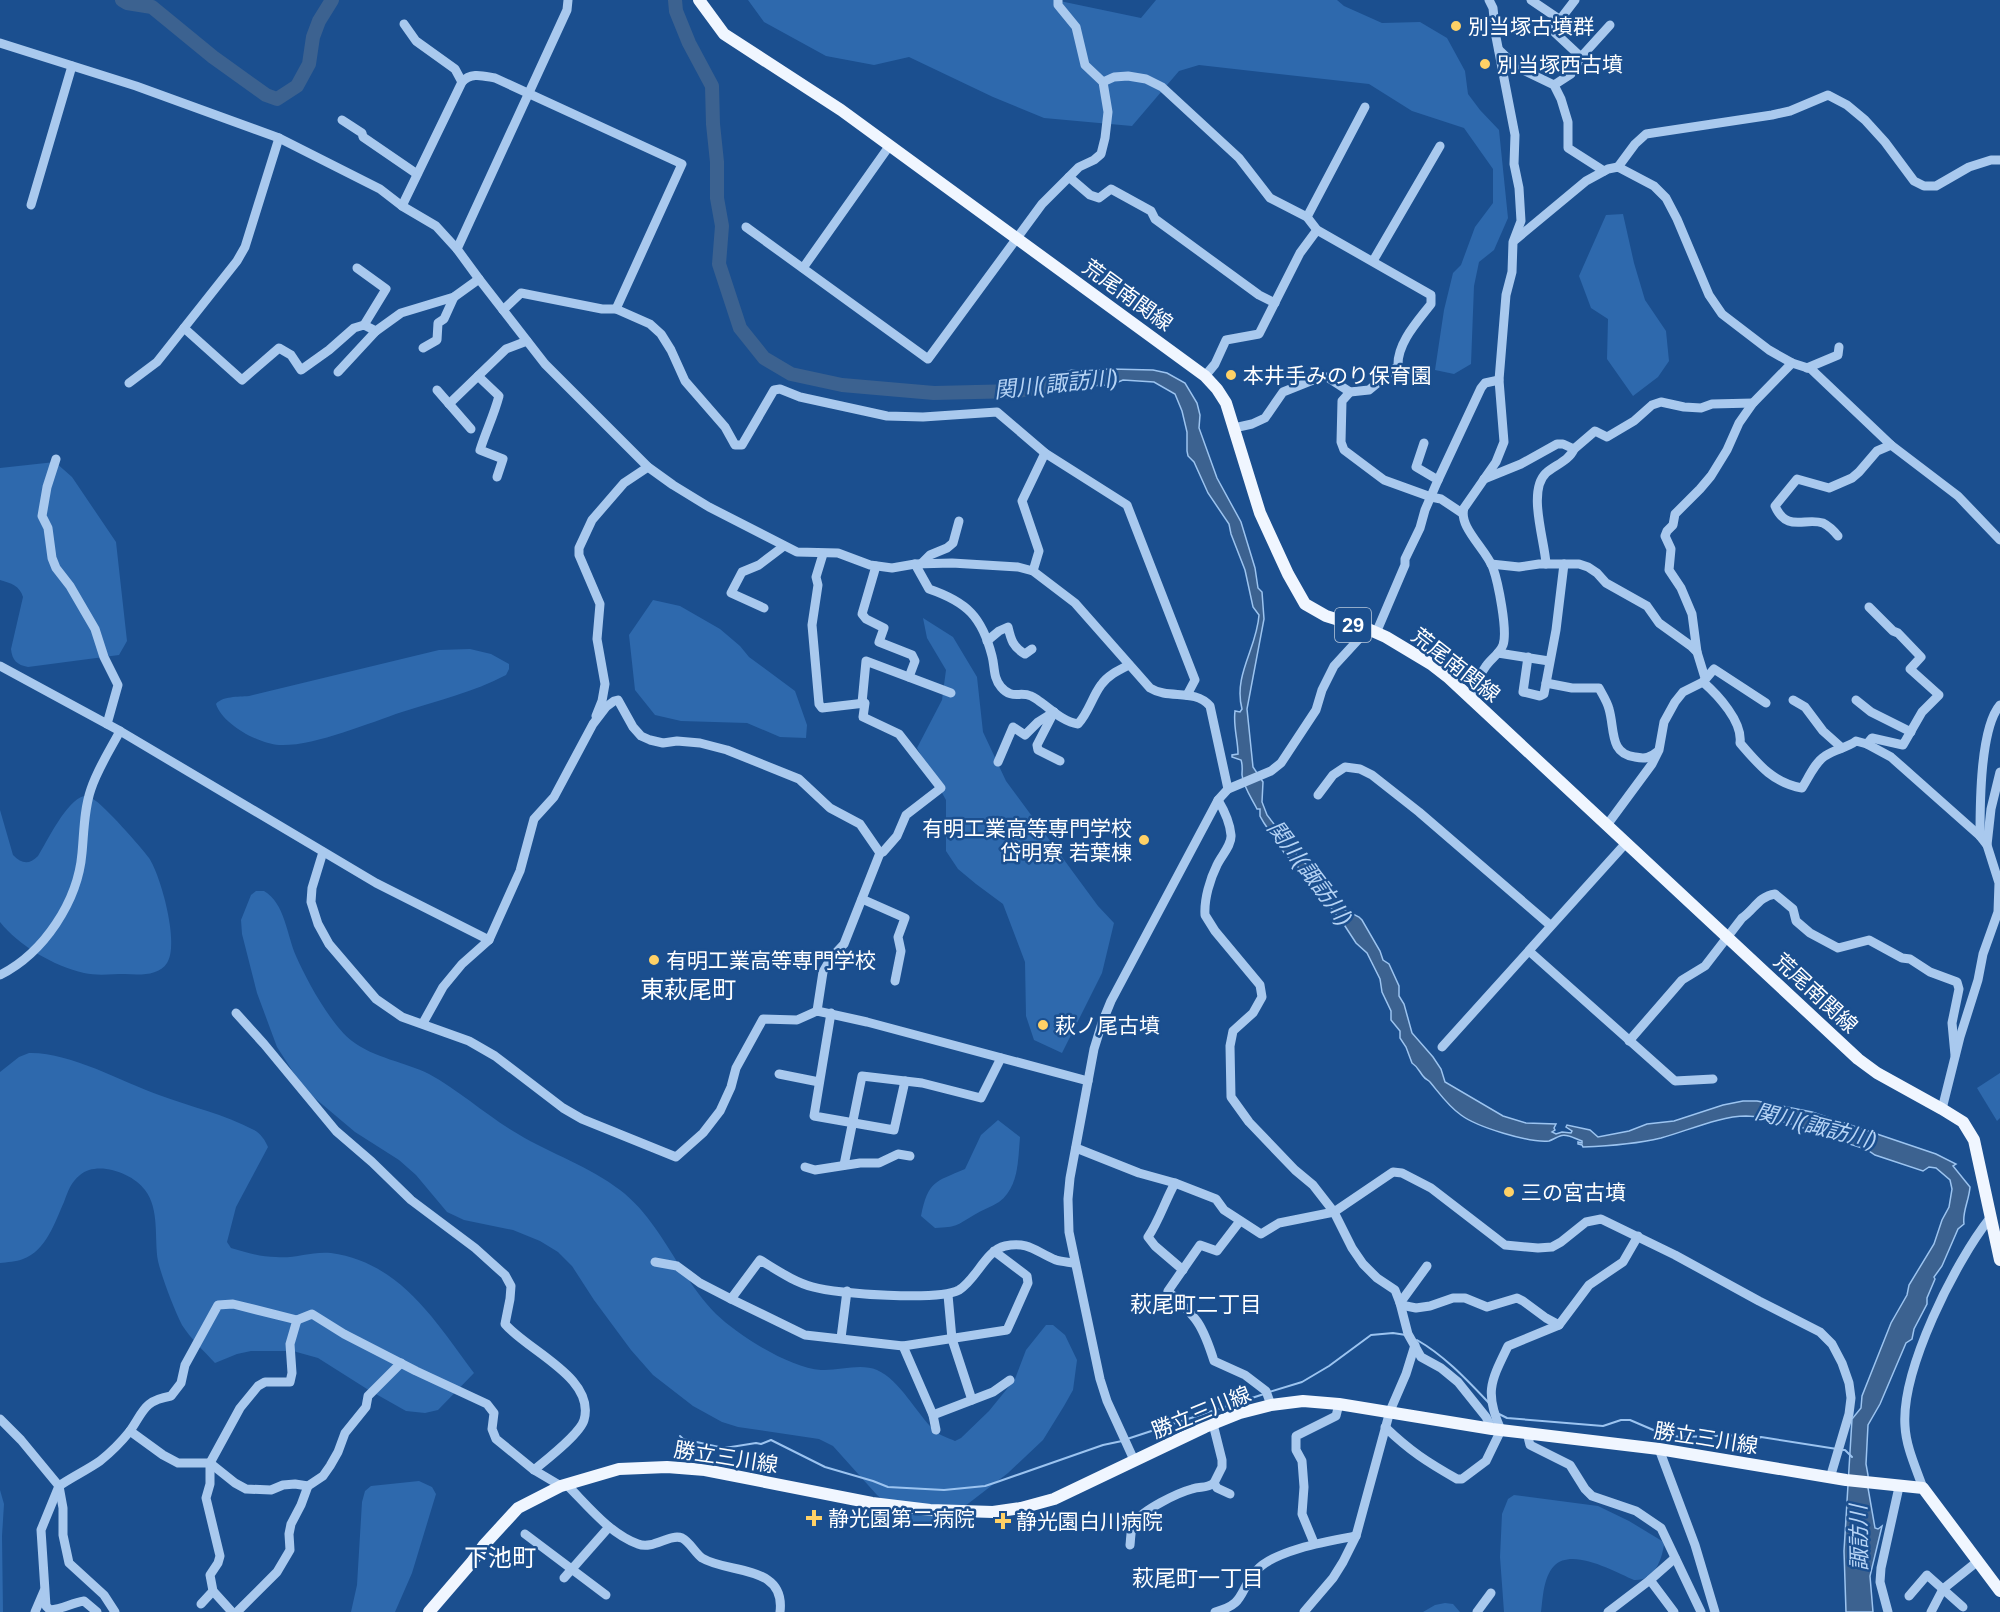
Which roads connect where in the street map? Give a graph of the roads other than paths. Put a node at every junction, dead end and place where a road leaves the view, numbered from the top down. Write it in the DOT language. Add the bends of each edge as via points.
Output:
graph roads {
  1 [pos="568,0"];
  2 [pos="699,0"];
  3 [pos="1058,0"];
  4 [pos="1489,0"];
  5 [pos="1531,0"];
  6 [pos="1575,0"];
  7 [pos="1559,19"];
  8 [pos="404,24"];
  9 [pos="1610,25"];
  10 [pos="0,43"];
  11 [pos="1499,50"];
  12 [pos="1581,57"];
  13 [pos="72,66"];
  14 [pos="462,82"];
  15 [pos="1103,82"];
  16 [pos="1554,85"];
  17 [pos="529,94"];
  18 [pos="1365,107"];
  19 [pos="342,120"];
  20 [pos="279,138"];
  21 [pos="890,145"];
  22 [pos="1440,146"];
  23 [pos="2000,160"];
  24 [pos="1618,167"];
  25 [pos="1604,171"];
  26 [pos="417,174"];
  27 [pos="1069,177"];
  28 [pos="31,205"];
  29 [pos="402,206"];
  30 [pos="1307,217"];
  31 [pos="746,227"];
  32 [pos="1317,230"];
  33 [pos="1018,239"];
  34 [pos="1514,242"];
  35 [pos="457,249"];
  36 [pos="1373,261"];
  37 [pos="803,267"];
  38 [pos="357,268"];
  39 [pos="478,279"];
  40 [pos="454,297"];
  41 [pos="1275,303"];
  42 [pos="616,309"];
  43 [pos="503,310"];
  44 [pos="364,325"];
  45 [pos="184,328"];
  46 [pos="376,331"];
  47 [pos="527,341"];
  48 [pos="1839,347"];
  49 [pos="423,348"];
  50 [pos="1792,363"];
  51 [pos="1807,368"];
  52 [pos="338,372"];
  53 [pos="478,376"];
  54 [pos="1205,376"];
  55 [pos="1499,380"];
  56 [pos="129,383"];
  57 [pos="437,390"];
  58 [pos="1350,392"];
  59 [pos="1753,403"];
  60 [pos="449,404"];
  61 [pos="1234,428"];
  62 [pos="471,429"];
  63 [pos="1425,443"];
  64 [pos="1891,445"];
  65 [pos="1574,449"];
  66 [pos="1046,453"];
  67 [pos="56,459"];
  68 [pos="648,467"];
  69 [pos="497,477"];
  70 [pos="1484,479"];
  71 [pos="1438,480"];
  72 [pos="1431,497"];
  73 [pos="1462,513"];
  74 [pos="959,521"];
  75 [pos="1838,536"];
  76 [pos="2000,540"];
  77 [pos="784,546"];
  78 [pos="823,554"];
  79 [pos="918,564"];
  80 [pos="1491,564"];
  81 [pos="1546,564"];
  82 [pos="1564,564"];
  83 [pos="876,566"];
  84 [pos="1033,570"];
  85 [pos="1869,607"];
  86 [pos="764,608"];
  87 [pos="1372,631"];
  88 [pos="987,641"];
  89 [pos="1032,649"];
  90 [pos="1697,652"];
  91 [pos="1498,653"];
  92 [pos="1528,657"];
  93 [pos="1549,661"];
  94 [pos="1129,664"];
  95 [pos="0,666"];
  96 [pos="909,677"];
  97 [pos="1704,680"];
  98 [pos="1546,683"];
  99 [pos="951,693"];
  100 [pos="1187,695"];
  101 [pos="1473,700"];
  102 [pos="1793,700"];
  103 [pos="1856,700"];
  104 [pos="862,703"];
  105 [pos="1766,703"];
  106 [pos="2000,705"];
  107 [pos="1054,712"];
  108 [pos="107,724"];
  109 [pos="593,724"];
  110 [pos="120,731"];
  111 [pos="1911,732"];
  112 [pos="1868,744"];
  113 [pos="1842,747"];
  114 [pos="1659,750"];
  115 [pos="1060,761"];
  116 [pos="998,762"];
  117 [pos="2000,772"];
  118 [pos="1231,788"];
  119 [pos="1318,795"];
  120 [pos="1218,800"];
  121 [pos="1607,825"];
  122 [pos="1980,836"];
  123 [pos="1626,843"];
  124 [pos="1987,845"];
  125 [pos="323,852"];
  126 [pos="880,853"];
  127 [pos="2000,883"];
  128 [pos="862,899"];
  129 [pos="1550,925"];
  130 [pos="1727,935"];
  131 [pos="489,940"];
  132 [pos="1529,951"];
  133 [pos="0,975"];
  134 [pos="895,981"];
  135 [pos="817,1011"];
  136 [pos="236,1013"];
  137 [pos="831,1013"];
  138 [pos="423,1023"];
  139 [pos="1629,1041"];
  140 [pos="1442,1047"];
  141 [pos="1955,1055"];
  142 [pos="1001,1058"];
  143 [pos="779,1074"];
  144 [pos="1713,1079"];
  145 [pos="905,1081"];
  146 [pos="1088,1081"];
  147 [pos="819,1082"];
  148 [pos="1942,1109"];
  149 [pos="853,1124"];
  150 [pos="1076,1148"];
  151 [pos="910,1156"];
  152 [pos="844,1165"];
  153 [pos="805,1167"];
  154 [pos="1175,1183"];
  155 [pos="1334,1212"];
  156 [pos="1990,1218"];
  157 [pos="1240,1221"];
  158 [pos="1638,1236"];
  159 [pos="994,1251"];
  160 [pos="2000,1260"];
  161 [pos="655,1262"];
  162 [pos="1074,1263"];
  163 [pos="1426,1266"];
  164 [pos="1183,1270"];
  165 [pos="847,1291"];
  166 [pos="948,1295"];
  167 [pos="731,1299"];
  168 [pos="1401,1304"];
  169 [pos="297,1320"];
  170 [pos="1559,1325"];
  171 [pos="841,1338"];
  172 [pos="952,1339"];
  173 [pos="1415,1345"];
  174 [pos="903,1346"];
  175 [pos="401,1363"];
  176 [pos="1010,1380"];
  177 [pos="972,1400"];
  178 [pos="1338,1404"];
  179 [pos="1271,1406"];
  180 [pos="1390,1411"];
  181 [pos="933,1415"];
  182 [pos="0,1419"];
  183 [pos="1213,1424"];
  184 [pos="1385,1427"];
  185 [pos="1496,1429"];
  186 [pos="936,1430"];
  187 [pos="130,1431"];
  188 [pos="1527,1433"];
  189 [pos="1659,1449"];
  190 [pos="1134,1460"];
  191 [pos="210,1463"];
  192 [pos="534,1470"];
  193 [pos="1830,1478"];
  194 [pos="1214,1483"];
  195 [pos="59,1486"];
  196 [pos="308,1486"];
  197 [pos="564,1486"];
  198 [pos="1899,1487"];
  199 [pos="1923,1488"];
  200 [pos="1230,1494"];
  201 [pos="609,1527"];
  202 [pos="525,1534"];
  203 [pos="1356,1536"];
  204 [pos="1314,1543"];
  205 [pos="1130,1545"];
  206 [pos="1675,1558"];
  207 [pos="1978,1562"];
  208 [pos="572,1569"];
  209 [pos="564,1578"];
  210 [pos="1650,1580"];
  211 [pos="45,1589"];
  212 [pos="1943,1589"];
  213 [pos="2000,1591"];
  214 [pos="213,1592"];
  215 [pos="1491,1593"];
  216 [pos="606,1595"];
  217 [pos="1909,1596"];
  218 [pos="201,1604"];
  219 [pos="1963,1607"];
  220 [pos="1671,1611"];
  221 [pos="36,1612"];
  222 [pos="97,1612"];
  223 [pos="114,1612"];
  224 [pos="235,1612"];
  225 [pos="429,1612"];
  226 [pos="780,1612"];
  227 [pos="1215,1612"];
  228 [pos="1304,1612"];
  229 [pos="1477,1612"];
  230 [pos="1608,1612"];
  231 [pos="1701,1612"];
  232 [pos="1714,1612"];
  233 [pos="1888,1612"];
  234 [pos="1931,1612"];
  1 -- 17 [label="street"];
  2 -- 21 [label="main road, 荒尾南関線 / 29" via="724,34"];
  3 -- 15 [label="street" via="1076,27 1085,65"];
  4 -- 11 [label="street"];
  5 -- 7 [label="street"];
  6 -- 7 [label="street"];
  7 -- 12 [label="street" via="1552,30"];
  8 -- 14 [label="street" via="416,41 455,69"];
  9 -- 12 [label="street"];
  10 -- 13 [label="street"];
  11 -- 16 [label="street" via="1517,67"];
  11 -- 34 [label="street" via="1515,135 1514,164 1521,221"];
  12 -- 16 [label="street" via="1571,74"];
  13 -- 20 [label="street"];
  13 -- 28 [label="street"];
  14 -- 17 [label="street" via="479,75"];
  14 -- 26 [label="street"];
  15 -- 27 [label="street" via="1108,112 1101,154"];
  15 -- 30 [label="street" via="1128,76 1162,87 1239,158 1270,198"];
  16 -- 25 [label="street" via="1566,116 1568,148"];
  17 -- 35 [label="street"];
  17 -- 42 [label="street" via="682,164"];
  18 -- 30 [label="street"];
  19 -- 26 [label="street"];
  20 -- 29 [label="street" via="380,189"];
  20 -- 45 [label="street" via="244,247"];
  21 -- 33 [label="main road, 荒尾南関線 / 29"];
  21 -- 37 [label="street"];
  22 -- 36 [label="street"];
  23 -- 24 [label="street" via="1969,167 1936,186 1924,186 1914,181 1865,120 1828,95 1772,116 1646,134"];
  24 -- 25 [label="street"];
  24 -- 50 [label="street" via="1654,186 1666,198 1709,295 1722,314"];
  25 -- 34 [label="street" via="1586,181"];
  26 -- 29 [label="street"];
  27 -- 33 [label="street" via="1042,204"];
  27 -- 41 [label="street" via="1090,195 1099,198 1111,189 1151,211 1155,219"];
  29 -- 35 [label="street" via="436,226"];
  30 -- 32 [label="street"];
  31 -- 37 [label="street"];
  32 -- 36 [label="street"];
  32 -- 41 [label="street" via="1300,253"];
  33 -- 37 [label="street" via="928,359"];
  33 -- 54 [label="main road, 荒尾南関線 / 29"];
  34 -- 55 [label="street"];
  35 -- 39 [label="street"];
  36 -- 58 [label="street" via="1431,295 1431,304 1413,328 1398,357 1398,366 1369,390"];
  38 -- 44 [label="street" via="386,289"];
  39 -- 40 [label="street"];
  39 -- 43 [label="street"];
  40 -- 46 [label="street" via="401,313"];
  40 -- 49 [label="street" via="444,319 438,323 437,340"];
  41 -- 54 [label="street" via="1259,334 1226,340"];
  42 -- 43 [label="street" via="521,293"];
  42 -- 66 [label="street" via="650,324 661,334 685,381 725,427 735,445 742,445 774,390 780,389 887,416 997,412"];
  43 -- 47 [label="street"];
  44 -- 45 [label="street" via="354,328 301,370 291,355 279,348 242,380"];
  44 -- 46 [label="street"];
  45 -- 56 [label="street" via="157,362"];
  46 -- 52 [label="street"];
  47 -- 53 [label="street" via="506,349"];
  47 -- 68 [label="street"];
  48 -- 51 [label="street" via="1838,355"];
  50 -- 51 [label="street"];
  50 -- 59 [label="street"];
  51 -- 64 [label="street"];
  53 -- 60 [label="street"];
  53 -- 69 [label="street" via="499,396 480,450 503,459"];
  54 -- 61 [label="main road, 荒尾南関線 / 29" via="1226,403"];
  55 -- 70 [label="street" via="1504,442"];
  55 -- 71 [label="street" via="1481,388"];
  57 -- 60 [label="street"];
  58 -- 61 [label="street" via="1327,377 1318,378 1283,392 1265,418"];
  58 -- 72 [label="street" via="1342,401 1344,450 1384,480"];
  59 -- 65 [label="street" via="1701,408 1661,402 1606,437 1595,431"];
  59 -- 90 [label="street" via="1711,476 1675,514 1665,536 1671,549 1669,570 1692,615"];
  60 -- 62 [label="street"];
  61 -- 87 [label="main road, 荒尾南関線 / 29" via="1260,513 1305,604 1326,616"];
  63 -- 71 [label="street" via="1416,467"];
  64 -- 75 [label="street" via="1877,451 1852,478 1829,488 1797,479 1775,506 1791,522 1822,523"];
  64 -- 76 [label="street" via="1958,496"];
  65 -- 70 [label="street" via="1557,444"];
  65 -- 81 [label="street" via="1540,482 1539,520"];
  66 -- 84 [label="street" via="1022,501 1039,551"];
  66 -- 100 [label="street" via="1127,505 1195,680"];
  67 -- 108 [label="street" via="42,516 56,568 95,629 118,685"];
  68 -- 77 [label="street" via="703,503"];
  68 -- 109 [label="street" via="624,483 592,520 579,548 600,604 597,639 604,684"];
  70 -- 73 [label="street"];
  71 -- 72 [label="street"];
  72 -- 73 [label="street" via="1442,499"];
  72 -- 87 [label="street" via="1405,565"];
  73 -- 80 [label="street" via="1464,523"];
  74 -- 79 [label="street" via="953,543"];
  77 -- 78 [label="street" via="798,552"];
  77 -- 86 [label="street" via="742,572 731,593"];
  78 -- 83 [label="street" via="838,553"];
  78 -- 104 [label="street" via="816,577 812,625 819,704 822,708"];
  79 -- 83 [label="street"];
  79 -- 84 [label="street"];
  79 -- 88 [label="street" via="929,589 972,612"];
  80 -- 81 [label="street"];
  80 -- 91 [label="street" via="1505,636"];
  81 -- 82 [label="street"];
  82 -- 90 [label="street" via="1579,564 1597,573 1606,583 1647,606 1659,623"];
  82 -- 93 [label="street"];
  83 -- 96 [label="street" via="862,614 884,628 879,642 912,654 915,661"];
  84 -- 94 [label="street" via="1075,603"];
  85 -- 111 [label="street" via="1921,657 1910,669 1939,695 1922,712"];
  87 -- 101 [label="main road, 荒尾南関線 / 29" via="1431,664"];
  87 -- 118 [label="street" via="1334,666 1316,710 1281,763"];
  88 -- 89 [label="street" via="1008,627 1019,650 1025,654"];
  88 -- 107 [label="street" via="999,685 1015,696 1029,695"];
  90 -- 97 [label="street"];
  91 -- 92 [label="street"];
  91 -- 101 [label="street" via="1480,675"];
  92 -- 93 [label="street"];
  92 -- 98 [label="street" via="1523,692 1540,696"];
  93 -- 98 [label="street"];
  94 -- 100 [label="street" via="1159,693"];
  94 -- 107 [label="street" via="1102,684 1078,724"];
  95 -- 108 [label="street"];
  96 -- 99 [label="street"];
  96 -- 104 [label="street" via="866,661"];
  97 -- 105 [label="street" via="1714,669"];
  97 -- 113 [label="street" via="1724,703 1741,736 1740,743 1759,765 1785,785 1802,788 1822,757"];
  97 -- 114 [label="street" via="1683,692 1675,702 1664,722"];
  98 -- 114 [label="street" via="1599,688 1609,707 1618,748 1626,756 1643,758"];
  100 -- 118 [label="street" via="1204,699 1210,706"];
  101 -- 121 [label="main road, 荒尾南関線 / 29"];
  102 -- 113 [label="street"];
  103 -- 111 [label="street"];
  104 -- 126 [label="street" via="863,717 899,734 941,788 906,815 897,836"];
  106 -- 122 [label="street" via="1989,727 1981,785"];
  107 -- 115 [label="street" via="1036,745 1038,750"];
  107 -- 116 [label="street" via="1025,735 1013,727"];
  108 -- 110 [label="street"];
  109 -- 126 [label="street" via="606,707 618,700 633,727 650,740 700,743 727,750 799,779 830,808 860,824"];
  109 -- 131 [label="street" via="554,797 534,819 520,871"];
  110 -- 125 [label="street"];
  110 -- 133 [label="street" via="90,790 75,888 55,926 28,956"];
  111 -- 112 [label="street" via="1903,745 1872,738"];
  112 -- 113 [label="street" via="1857,741"];
  112 -- 122 [label="street" via="1891,757"];
  114 -- 121 [label="street"];
  117 -- 124 [label="street"];
  118 -- 120 [label="street"];
  119 -- 129 [label="street" via="1333,775 1345,767 1372,775"];
  120 -- 146 [label="street" via="1111,1001 1094,1049"];
  120 -- 155 [label="street" via="1231,836 1209,884 1205,915 1260,985 1262,997 1253,1013 1233,1031 1231,1097 1249,1122 1313,1185"];
  121 -- 123 [label="main road, 荒尾南関線 / 29"];
  122 -- 124 [label="street"];
  123 -- 129 [label="street"];
  123 -- 130 [label="main road, 荒尾南関線 / 29"];
  124 -- 127 [label="street"];
  125 -- 131 [label="street"];
  125 -- 138 [label="street" via="311,902 321,932 376,999 402,1017"];
  126 -- 128 [label="street"];
  127 -- 141 [label="street" via="1998,912"];
  128 -- 134 [label="street" via="904,918 898,937 901,951"];
  128 -- 135 [label="street" via="844,944 823,972"];
  129 -- 132 [label="street"];
  130 -- 139 [label="street" via="1705,966 1682,980"];
  130 -- 141 [label="street" via="1761,899 1774,894 1794,909 1796,921 1803,927 1838,948 1869,940 1957,982 1952,1023"];
  130 -- 148 [label="main road, 荒尾南関線 / 29" via="1858,1059"];
  131 -- 138 [label="street" via="443,987"];
  132 -- 139 [label="street"];
  132 -- 140 [label="street"];
  135 -- 137 [label="street"];
  135 -- 138 [label="street" via="797,1020 763,1019 736,1068 720,1111 676,1156 582,1119 495,1056"];
  136 -- 192 [label="street" via="336,1131 411,1200 505,1275 511,1286 505,1324 515,1336 564,1371 584,1400 584,1421 569,1440"];
  137 -- 142 [label="street"];
  137 -- 147 [label="street"];
  139 -- 144 [label="street" via="1675,1081"];
  141 -- 148 [label="street"];
  142 -- 145 [label="street" via="981,1098"];
  142 -- 146 [label="street"];
  143 -- 147 [label="street"];
  145 -- 149 [label="street" via="894,1130"];
  145 -- 149 [label="street" via="862,1076"];
  146 -- 150 [label="street"];
  147 -- 149 [label="street" via="814,1116"];
  148 -- 156 [label="main road, 荒尾南関線 / 29" via="1963,1122 1974,1140"];
  149 -- 152 [label="street"];
  150 -- 154 [label="street"];
  150 -- 162 [label="street" via="1068,1199"];
  151 -- 152 [label="street" via="898,1154 879,1163"];
  152 -- 153 [label="street" via="815,1170"];
  154 -- 157 [label="street" via="1216,1199"];
  154 -- 164 [label="street" via="1148,1237"];
  155 -- 157 [label="street" via="1280,1223 1261,1234"];
  155 -- 158 [label="street" via="1392,1172 1431,1188 1505,1245 1552,1246 1595,1219"];
  155 -- 168 [label="street" via="1363,1264 1395,1290"];
  156 -- 160 [label="main road, 荒尾南関線 / 29"];
  156 -- 199 [label="street" via="1974,1238 1935,1312 1907,1388 1907,1441"];
  157 -- 164 [label="street" via="1217,1251 1200,1245"];
  158 -- 170 [label="street" via="1623,1262 1588,1285"];
  158 -- 193 [label="street" via="1820,1332 1832,1344 1849,1383 1851,1398"];
  159 -- 162 [label="street" via="1002,1246 1027,1245 1059,1261"];
  159 -- 166 [label="street" via="975,1275"];
  159 -- 172 [label="street" via="1027,1276 1028,1283 1006,1330"];
  161 -- 167 [label="street" via="677,1266"];
  162 -- 190 [label="street" via="1100,1379"];
  163 -- 168 [label="street"];
  164 -- 179 [label="street" via="1168,1291 1199,1322 1214,1361 1266,1390"];
  165 -- 166 [label="street"];
  165 -- 167 [label="street" via="814,1287 760,1260"];
  165 -- 171 [label="street"];
  166 -- 172 [label="street"];
  167 -- 171 [label="street" via="805,1335"];
  168 -- 170 [label="street" via="1416,1308 1465,1298 1487,1307 1517,1298"];
  168 -- 173 [label="street" via="1408,1334"];
  169 -- 175 [label="street" via="312,1314"];
  169 -- 187 [label="street" via="233,1304 218,1305 185,1365 181,1383 171,1396 142,1409"];
  169 -- 191 [label="street" via="290,1344 290,1382 265,1382 258,1386 240,1408"];
  170 -- 185 [label="street" via="1508,1346 1491,1391"];
  171 -- 174 [label="street"];
  172 -- 174 [label="street"];
  172 -- 177 [label="street"];
  173 -- 180 [label="street"];
  173 -- 185 [label="street" via="1421,1357 1458,1382"];
  174 -- 181 [label="street"];
  175 -- 192 [label="street" via="487,1404 494,1413 492,1429 496,1439"];
  175 -- 196 [label="street" via="368,1396 366,1407 345,1433 330,1466"];
  176 -- 177 [label="street"];
  177 -- 181 [label="street"];
  178 -- 179 [label="main road, 勝立三川線" via="1303,1401"];
  178 -- 180 [label="main road, 勝立三川線"];
  178 -- 204 [label="street" via="1336,1416 1296,1436 1304,1487 1302,1514"];
  179 -- 183 [label="main road, 勝立三川線"];
  180 -- 184 [label="street"];
  180 -- 185 [label="main road, 勝立三川線"];
  181 -- 186 [label="street"];
  182 -- 195 [label="street"];
  183 -- 190 [label="main road, 勝立三川線"];
  183 -- 194 [label="street" via="1222,1460"];
  184 -- 185 [label="street" via="1423,1460 1457,1479 1486,1461"];
  184 -- 203 [label="street"];
  185 -- 188 [label="main road, 勝立三川線"];
  187 -- 191 [label="street" via="178,1463"];
  187 -- 195 [label="street" via="99,1461"];
  188 -- 189 [label="main road, 勝立三川線"];
  188 -- 206 [label="street" via="1530,1445 1570,1465 1592,1496 1653,1521 1661,1528"];
  189 -- 193 [label="main road, 勝立三川線"];
  189 -- 232 [label="street" via="1695,1545"];
  190 -- 197 [label="main road, 勝立三川線" via="1054,1499 993,1512 872,1503 681,1467 619,1468"];
  191 -- 196 [label="street" via="246,1489"];
  191 -- 214 [label="street" via="206,1498 220,1556 210,1575"];
  192 -- 197 [label="street"];
  193 -- 198 [label="main road, 勝立三川線"];
  194 -- 200 [label="street"];
  194 -- 205 [label="street" via="1170,1498 1141,1516 1133,1523"];
  195 -- 211 [label="street" via="41,1530"];
  195 -- 223 [label="street" via="69,1563 104,1595"];
  196 -- 224 [label="street" via="291,1524 290,1551 277,1572"];
  197 -- 201 [label="street"];
  197 -- 225 [label="main road, 勝立三川線" via="512,1514"];
  198 -- 199 [label="main road, 勝立三川線"];
  198 -- 233 [label="street" via="1881,1568 1880,1582"];
  199 -- 207 [label="main road"];
  201 -- 208 [label="street"];
  201 -- 226 [label="street" via="640,1545 674,1537 682,1539 701,1557 762,1577 779,1595"];
  202 -- 208 [label="street"];
  203 -- 204 [label="street"];
  203 -- 228 [label="street" via="1333,1578"];
  204 -- 227 [label="street" via="1265,1564 1256,1571 1236,1604"];
  206 -- 210 [label="street"];
  206 -- 231 [label="street"];
  207 -- 212 [label="street"];
  207 -- 213 [label="main road"];
  208 -- 209 [label="street"];
  208 -- 216 [label="street"];
  210 -- 220 [label="street"];
  210 -- 230 [label="street"];
  211 -- 221 [label="street"];
  211 -- 222 [label="street" via="50,1610 84,1601"];
  212 -- 217 [label="street" via="1927,1575"];
  212 -- 219 [label="street"];
  212 -- 234 [label="street"];
  214 -- 218 [label="street"];
  214 -- 224 [label="street"];
  215 -- 229 [label="street"];
}
